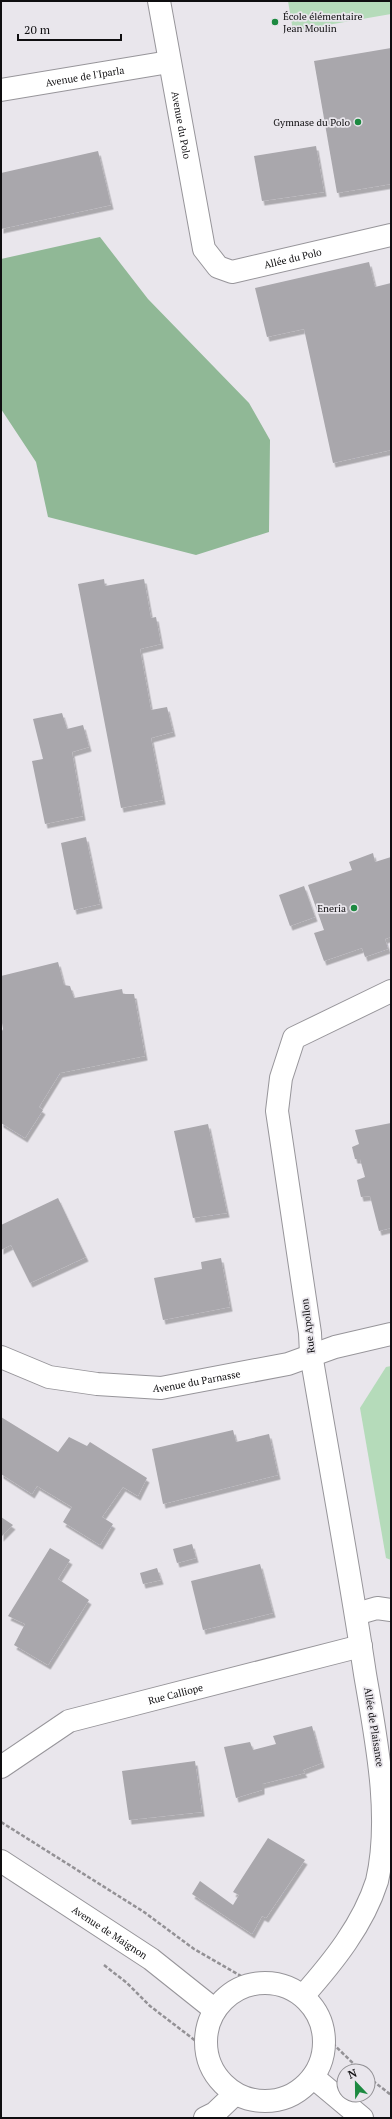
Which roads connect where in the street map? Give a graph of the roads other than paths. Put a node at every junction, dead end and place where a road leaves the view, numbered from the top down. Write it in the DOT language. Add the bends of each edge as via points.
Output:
graph roads {
  1 [pos="159,1"];
  2 [pos="169,62"];
  3 [pos="1,90"];
  4 [pos="391,235"];
  5 [pos="204,248"];
  6 [pos="391,991"];
  7 [pos="391,1334"];
  8 [pos="311,1354"];
  9 [pos="1,1357"];
  10 [pos="391,1610"];
  11 [pos="356,1614"];
  12 [pos="361,1646"];
  13 [pos="1,1767"];
  14 [pos="1,1861"];
  15 [pos="303,1996"];
  16 [pos="215,2010"];
  17 [pos="313,2077"];
  18 [pos="235,2094"];
  19 [pos="205,2118"];
  20 [pos="362,2118"];
  1 -- 2 [label="street, Avenue du Polo"];
  2 -- 3 [label="street, Avenue de l'Iparla"];
  2 -- 5 [label="street, Avenue du Polo"];
  4 -- 5 [label="street, Allée du Polo" via="232,272 218,267"];
  6 -- 8 [label="street, Rue Apollon" via="294,1038 281,1078 277,1111"];
  7 -- 8 [label="street, Avenue du Parnasse"];
  8 -- 9 [label="street, Avenue du Parnasse" via="288,1364 161,1388 97,1384 49,1377"];
  8 -- 11 [label="street, Rue Apollon"];
  10 -- 11 [label="street" via="376,1608"];
  11 -- 12 [label="street, Allée de Plaisance"];
  12 -- 13 [label="street, Rue Calliope" via="70,1721"];
  12 -- 15 [label="street, Allée de Plaisance" via="386,1804 385,1841 377,1880 366,1907 335,1960"];
  14 -- 16 [label="street, Avenue de Maignon" via="151,1959"];
  15 -- 16 [label="street" via="280,1985 256,1984 232,1993"];
  15 -- 17 [label="street" via="317,2014 324,2036 322,2057"];
  16 -- 18 [label="street" via="207,2029 205,2048 215,2075"];
  17 -- 18 [label="street" via="292,2095 273,2101 254,2101"];
  17 -- 20 [label="street"];
  18 -- 19 [label="street" via="215,2113"];
}
